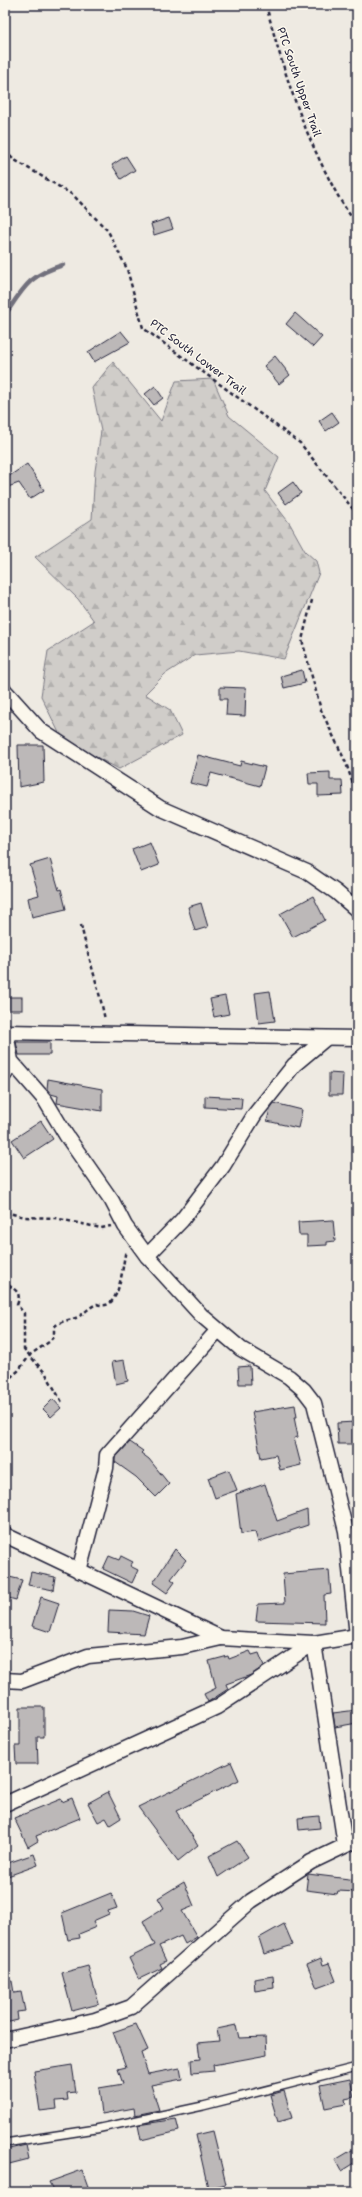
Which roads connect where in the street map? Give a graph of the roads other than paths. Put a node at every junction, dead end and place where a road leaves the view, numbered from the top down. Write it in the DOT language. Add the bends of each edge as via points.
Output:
graph roads {
  1 [pos="5,690"];
  2 [pos="357,910"];
  3 [pos="6,1032"];
  4 [pos="357,1038"];
  5 [pos="325,1039"];
  6 [pos="11,1060"];
  7 [pos="5,1074"];
  8 [pos="147,1256"];
  9 [pos="218,1330"];
  10 [pos="5,1535"];
  11 [pos="80,1571"];
  12 [pos="357,1636"];
  13 [pos="221,1638"];
  14 [pos="314,1643"];
  15 [pos="5,1680"];
  16 [pos="5,1804"];
  17 [pos="351,1842"];
  18 [pos="5,2040"];
  19 [pos="357,2067"];
  20 [pos="5,2143"];
  1 -- 2 [label="street" via="41,731 160,808 307,872"];
  3 -- 5 [label="street"];
  3 -- 6 [label="street"];
  4 -- 5 [label="street"];
  5 -- 8 [label="street" via="294,1066 255,1114 223,1166 182,1220"];
  6 -- 7 [label="street"];
  6 -- 8 [label="street" via="45,1100"];
  8 -- 9 [label="street"];
  9 -- 11 [label="street" via="107,1456"];
  9 -- 12 [label="street" via="240,1349 289,1377 314,1403 346,1531"];
  10 -- 11 [label="street"];
  11 -- 13 [label="street"];
  12 -- 14 [label="street"];
  13 -- 14 [label="street"];
  13 -- 15 [label="street" via="182,1647 88,1656 22,1681"];
  14 -- 16 [label="street" via="217,1707"];
  14 -- 17 [label="street"];
  17 -- 18 [label="street" via="311,1862 251,1901 130,2007 95,2020"];
  19 -- 20 [label="lane" via="203,2106 119,2124"];
}
